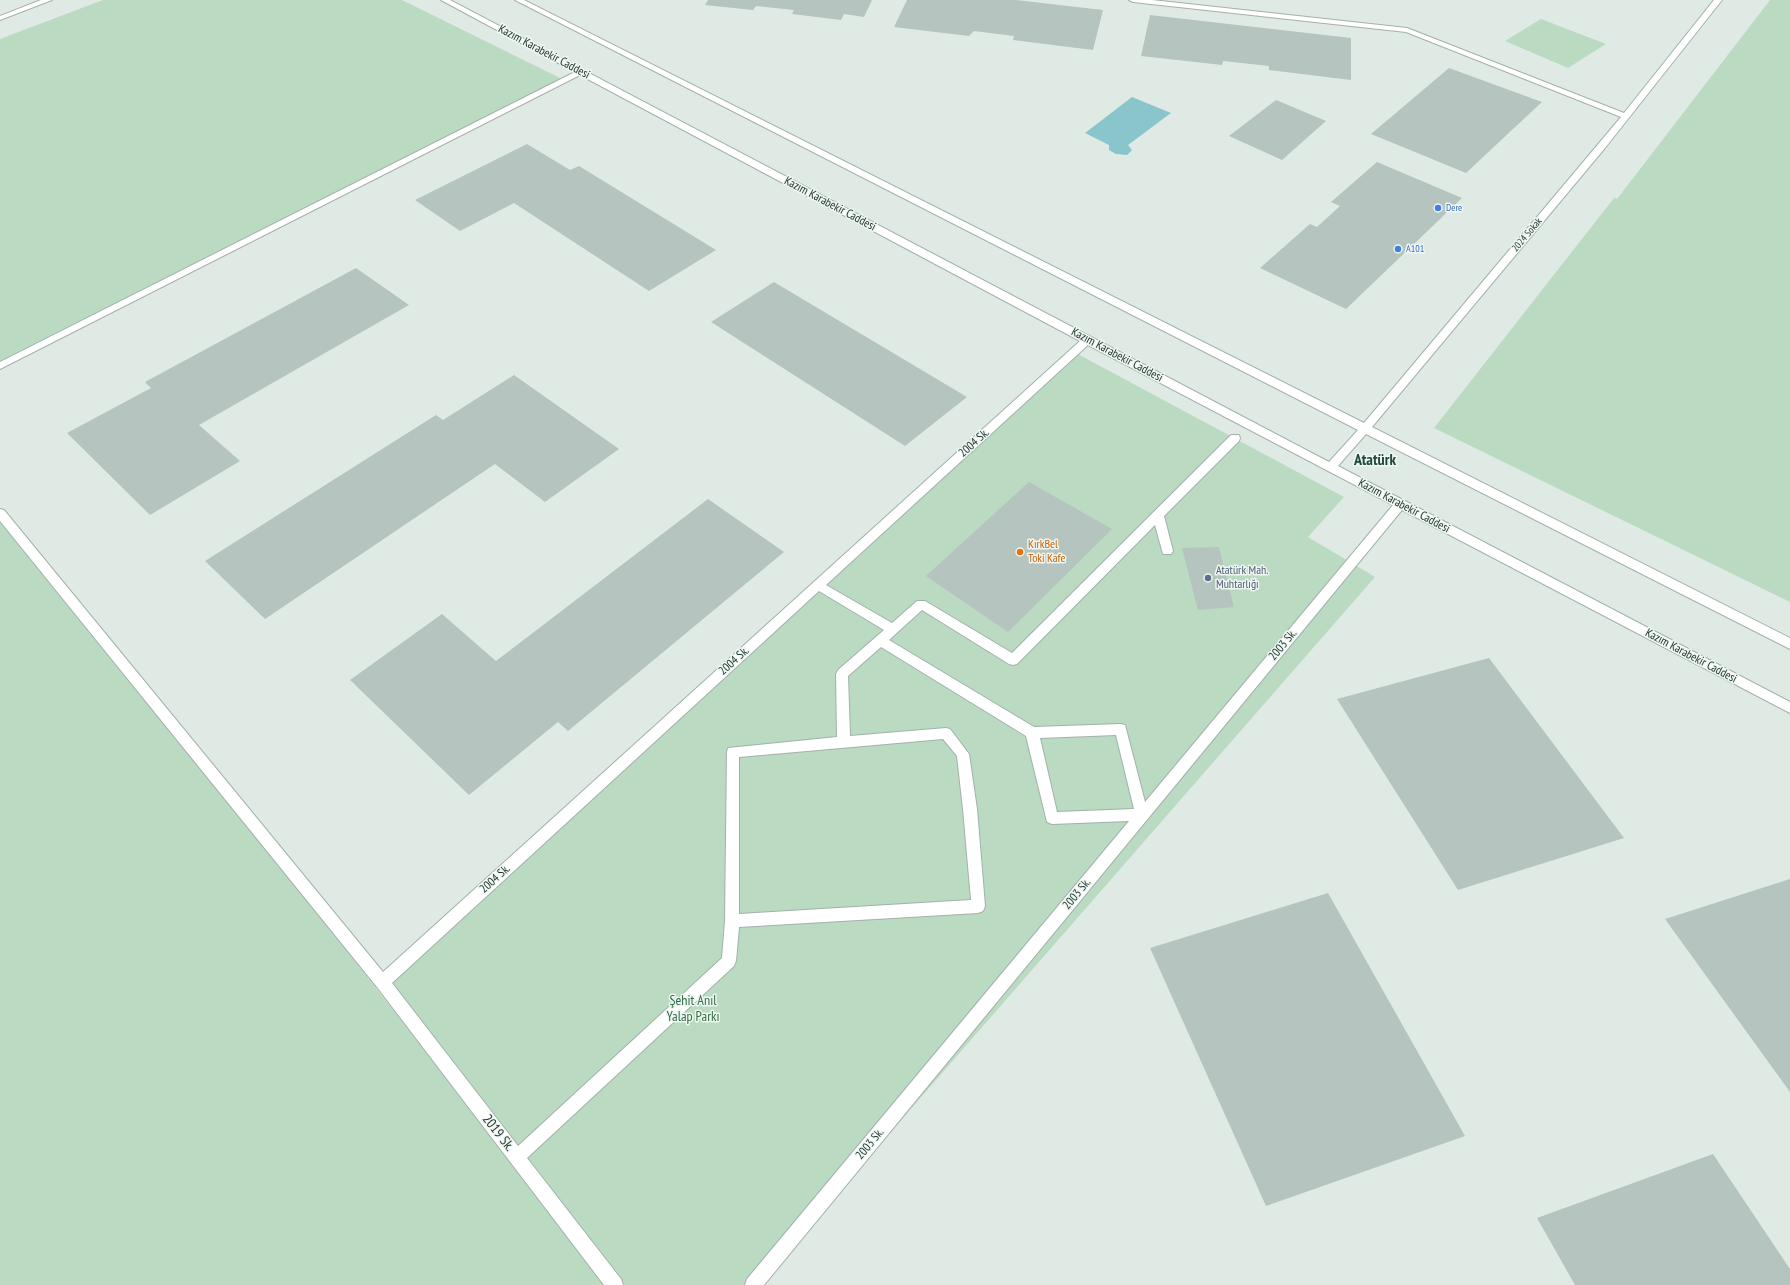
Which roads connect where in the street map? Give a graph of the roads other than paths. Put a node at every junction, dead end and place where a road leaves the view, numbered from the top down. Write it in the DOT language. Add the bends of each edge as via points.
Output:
graph roads {
  1 [pos="48,0"];
  2 [pos="445,0"];
  3 [pos="519,0"];
  4 [pos="1133,0"];
  5 [pos="1718,0"];
  6 [pos="0,18"];
  7 [pos="580,72"];
  8 [pos="1626,116"];
  9 [pos="1087,340"];
  10 [pos="0,366"];
  11 [pos="1364,430"];
  12 [pos="1235,438"];
  13 [pos="1331,467"];
  14 [pos="1400,504"];
  15 [pos="0,513"];
  16 [pos="1158,514"];
  17 [pos="1167,551"];
  18 [pos="817,585"];
  19 [pos="893,629"];
  20 [pos="879,640"];
  21 [pos="1790,644"];
  22 [pos="1790,708"];
  23 [pos="1032,733"];
  24 [pos="844,742"];
  25 [pos="1142,815"];
  26 [pos="732,921"];
  27 [pos="382,982"];
  28 [pos="517,1157"];
  29 [pos="615,1285"];
  30 [pos="753,1285"];
  1 -- 6 [label="street"];
  2 -- 7 [label="street, Kazım Karabekir Caddesi"];
  3 -- 11 [label="street"];
  4 -- 8 [label="street" via="1407,30"];
  5 -- 8 [label="street, 2024 Sokak"];
  7 -- 9 [label="street, Kazım Karabekir Caddesi"];
  7 -- 10 [label="street"];
  8 -- 11 [label="street, 2024 Sokak"];
  9 -- 13 [label="street, Kazım Karabekir Caddesi"];
  9 -- 18 [label="street, 2004 Sk."];
  11 -- 13 [label="street, 2024 Sokak"];
  11 -- 21 [label="street"];
  12 -- 16 [label="street"];
  13 -- 14 [label="street, Kazım Karabekir Caddesi"];
  14 -- 22 [label="street, Kazım Karabekir Caddesi"];
  14 -- 25 [label="street, 2003 Sk."];
  15 -- 27 [label="street, 2019 Sk."];
  16 -- 17 [label="street"];
  16 -- 19 [label="street" via="1013,660 921,604"];
  18 -- 19 [label="street"];
  18 -- 27 [label="street, 2004 Sk."];
  19 -- 20 [label="street"];
  20 -- 23 [label="street"];
  20 -- 24 [label="street" via="842,674"];
  23 -- 25 [label="street" via="1052,818"];
  23 -- 25 [label="street" via="1121,729"];
  24 -- 26 [label="street" via="733,752"];
  24 -- 26 [label="street" via="946,733 963,754 978,906"];
  25 -- 30 [label="street, 2003 Sk."];
  26 -- 28 [label="street" via="729,961"];
  27 -- 28 [label="street, 2019 Sk."];
  28 -- 29 [label="street, 2019 Sk."];
}
